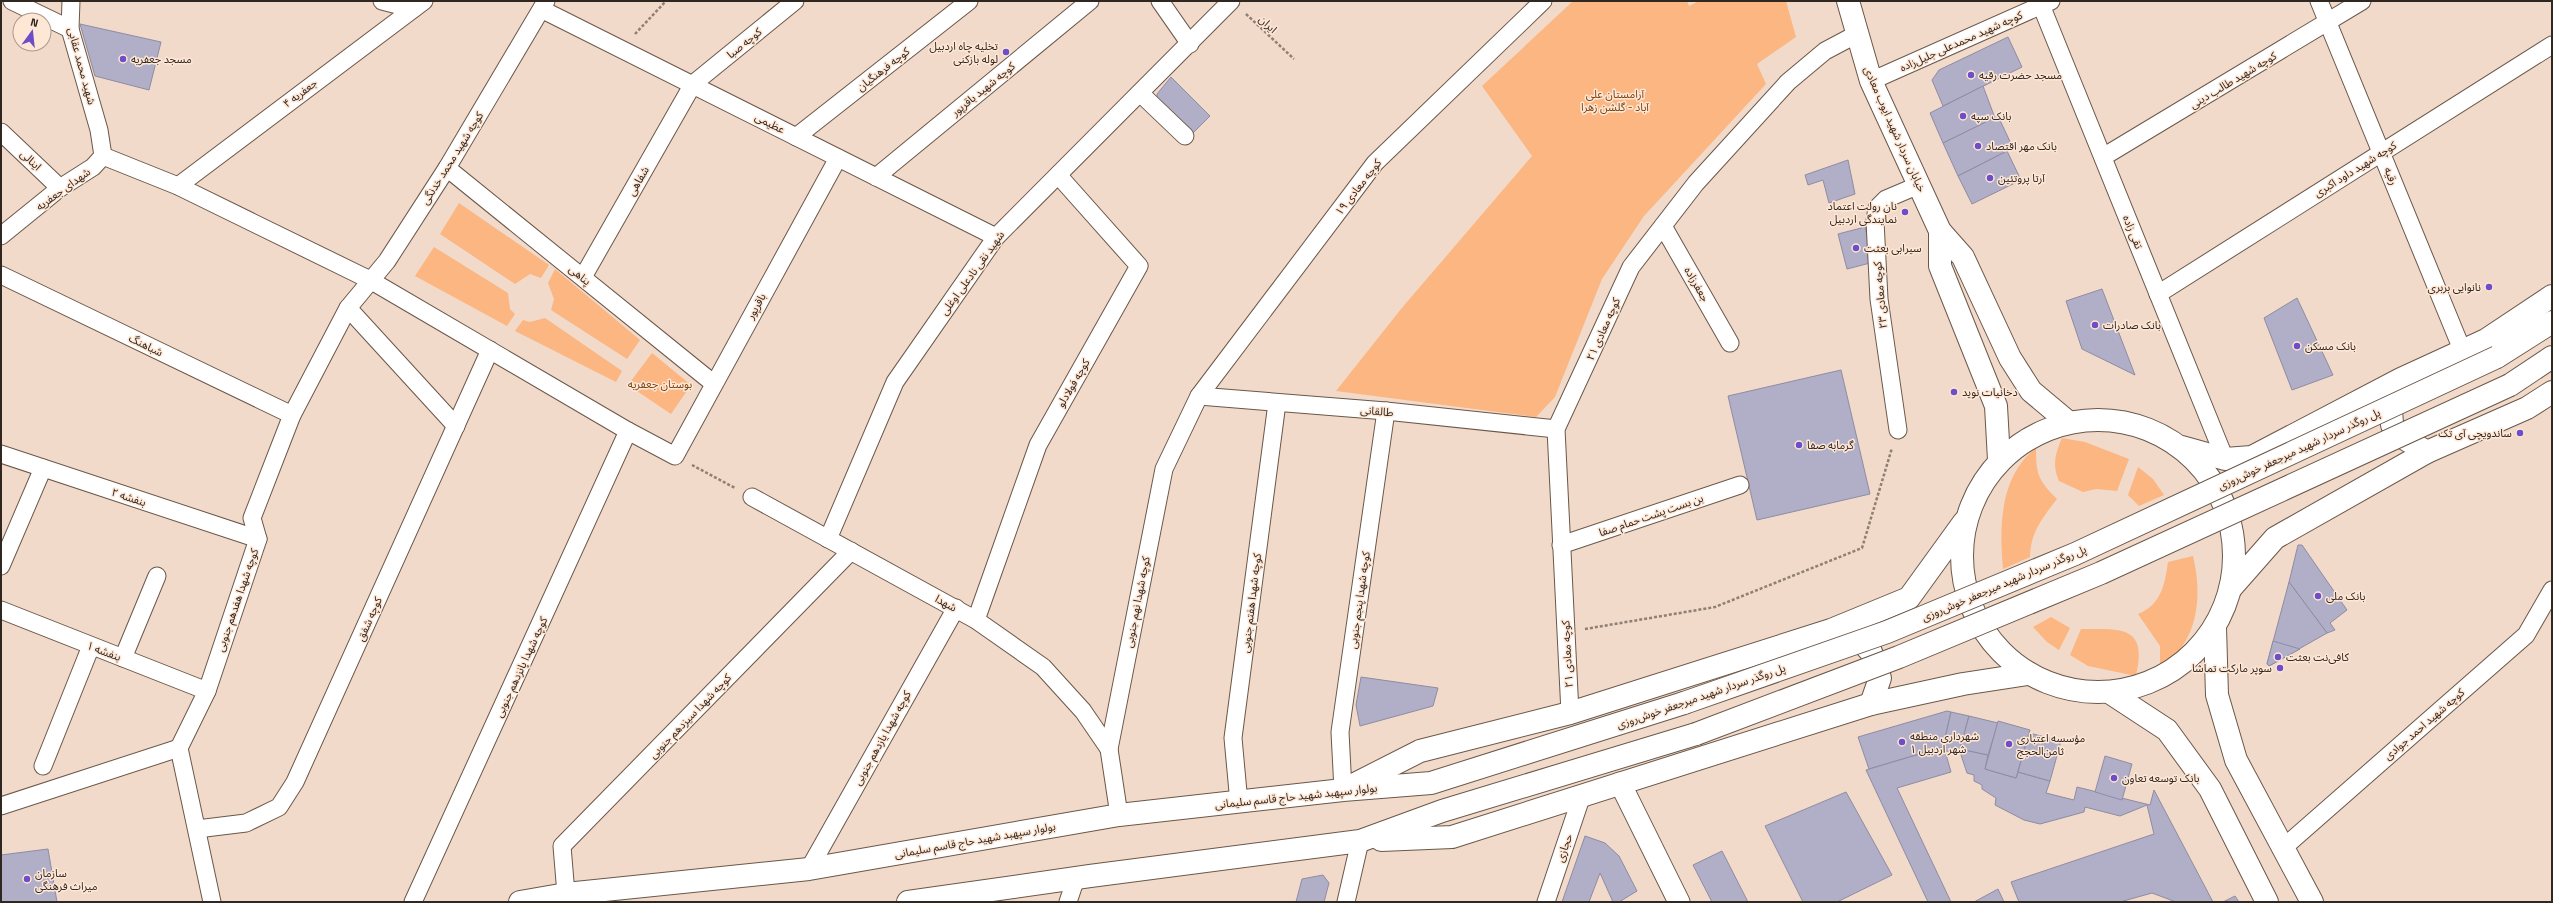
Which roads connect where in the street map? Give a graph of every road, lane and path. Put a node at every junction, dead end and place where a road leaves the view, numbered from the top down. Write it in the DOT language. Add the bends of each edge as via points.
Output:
graph roads {
  1 [pos="12,1"];
  2 [pos="71,1"];
  3 [pos="382,1"];
  4 [pos="666,1"];
  5 [pos="795,1"];
  6 [pos="969,1"];
  7 [pos="1090,1"];
  8 [pos="1160,1"];
  9 [pos="1543,1"];
  10 [pos="1848,1"];
  11 [pos="2319,1"];
  12 [pos="2362,1"];
  13 [pos="2046,3"];
  14 [pos="419,5"];
  15 [pos="544,5"];
  16 [pos="1237,6"];
  17 [pos="2328,23"];
  18 [pos="70,29"];
  19 [pos="1857,34"];
  20 [pos="1190,44"];
  21 [pos="2552,44"];
  22 [pos="621,49"];
  23 [pos="1294,59"];
  24 [pos="1871,81"];
  25 [pos="693,84"];
  26 [pos="1140,94"];
  27 [pos="1,132"];
  28 [pos="1185,136"];
  29 [pos="796,137"];
  30 [pos="2382,153"];
  31 [pos="103,156"];
  32 [pos="2103,157"];
  33 [pos="838,158"];
  34 [pos="447,168"];
  35 [pos="1058,175"];
  36 [pos="876,177"];
  37 [pos="1919,185"];
  38 [pos="178,186"];
  39 [pos="60,188"];
  40 [pos="1663,226"];
  41 [pos="1940,231"];
  42 [pos="1,236"];
  43 [pos="996,237"];
  44 [pos="1,275"];
  45 [pos="583,278"];
  46 [pos="370,280"];
  47 [pos="2158,294"];
  48 [pos="2552,296"];
  49 [pos="348,308"];
  50 [pos="2552,322"];
  51 [pos="1730,343"];
  52 [pos="490,350"];
  53 [pos="2463,352"];
  54 [pos="2552,357"];
  55 [pos="2401,379"];
  56 [pos="713,383"];
  57 [pos="2552,392"];
  58 [pos="1199,396"];
  59 [pos="1277,404"];
  60 [pos="1386,411"];
  61 [pos="292,415"];
  62 [pos="2068,422"];
  63 [pos="456,426"];
  64 [pos="1556,430"];
  65 [pos="1898,430"];
  66 [pos="628,431"];
  67 [pos="2181,447"];
  68 [pos="2427,452"];
  69 [pos="1,454"];
  70 [pos="675,456"];
  71 [pos="2225,459"];
  72 [pos="1999,460"];
  73 [pos="43,468"];
  74 [pos="1740,485"];
  75 [pos="752,497"];
  76 [pos="1965,521"];
  77 [pos="258,538"];
  78 [pos="828,539"];
  79 [pos="1561,545"];
  80 [pos="851,551"];
  81 [pos="1,566"];
  82 [pos="157,576"];
  83 [pos="2231,588"];
  84 [pos="2552,590"];
  85 [pos="956,608"];
  86 [pos="1,610"];
  87 [pos="976,620"];
  88 [pos="2215,627"];
  89 [pos="1831,630"];
  90 [pos="1566,632"];
  91 [pos="91,646"];
  92 [pos="123,658"];
  93 [pos="2028,674"];
  94 [pos="207,691"];
  95 [pos="2109,692"];
  96 [pos="1871,704"];
  97 [pos="1570,713"];
  98 [pos="179,748"];
  99 [pos="1109,749"];
  100 [pos="43,766"];
  101 [pos="1431,783"];
  102 [pos="1620,783"];
  103 [pos="1343,790"];
  104 [pos="1582,795"];
  105 [pos="1239,803"];
  106 [pos="1,806"];
  107 [pos="1119,815"];
  108 [pos="197,829"];
  109 [pos="1360,841"];
  110 [pos="2283,848"];
  111 [pos="809,869"];
  112 [pos="1076,878"];
  113 [pos="566,894"];
  114 [pos="212,902"];
  115 [pos="413,902"];
  116 [pos="520,902"];
  117 [pos="908,902"];
  118 [pos="1068,902"];
  119 [pos="1346,902"];
  120 [pos="1546,902"];
  121 [pos="1679,902"];
  122 [pos="2267,902"];
  123 [pos="2312,902"];
  1 -- 18 [label="street"];
  2 -- 18 [label="street, شهید محمد عقابی"];
  3 -- 14 [label="street"];
  4 -- 22 [label="path"];
  5 -- 25 [label="street, کوچه صبا"];
  6 -- 29 [label="street, کوچه فرهنگیان"];
  7 -- 36 [label="street, کوچه شهید باقرپور"];
  8 -- 20 [label="street"];
  9 -- 58 [label="street, کوچه معادی ۱۹" via="1375,164"];
  10 -- 19 [label="main road, خیابان سردار شهید ایوب معادی"];
  11 -- 17 [label="street, رقیه"];
  12 -- 17 [label="street, کوچه شهید طالب دینی"];
  13 -- 24 [label="street, کوچه شهید محمدعلی جلیل‌زاده"];
  13 -- 32 [label="street, تقی زاده"];
  14 -- 38 [label="street, جعفریه ۴"];
  15 -- 22 [label="street, عظیمی"];
  15 -- 34 [label="street, کوچه شهید محمد خدنگی"];
  16 -- 20 [label="street, شهید نقی نادعلی اوغلی"];
  16 -- 23 [label="path, ایران"];
  17 -- 30 [label="street, رقیه"];
  17 -- 32 [label="street, کوچه شهید طالب دینی"];
  18 -- 31 [label="street, شهید محمد عقابی" via="100,130"];
  19 -- 24 [label="main road, خیابان سردار شهید ایوب معادی"];
  19 -- 40 [label="street, کوچه معادی ۲۱" via="1824,51 1788,82 1696,184"];
  20 -- 26 [label="street, شهید نقی نادعلی اوغلی"];
  21 -- 30 [label="street, کوچه شهید داود اکبری"];
  22 -- 25 [label="street, عظیمی"];
  24 -- 37 [label="main road, خیابان سردار شهید ایوب معادی"];
  25 -- 29 [label="street, عظیمی"];
  25 -- 45 [label="street, شفاهی"];
  26 -- 28 [label="street"];
  26 -- 35 [label="street, شهید نقی نادعلی اوغلی"];
  27 -- 39 [label="street, اینالی"];
  29 -- 33 [label="street, عظیمی"];
  30 -- 47 [label="street, کوچه شهید داود اکبری"];
  30 -- 53 [label="street, رقیه"];
  31 -- 38 [label="street"];
  31 -- 39 [label="street, شهدای جعفریه" via="93,167"];
  32 -- 47 [label="street, تقی زاده"];
  33 -- 36 [label="street, عظیمی"];
  33 -- 56 [label="street, باقرپور"];
  34 -- 45 [label="street, پناهی"];
  34 -- 46 [label="street, کوچه شهید محمد خدنگی" via="387,261"];
  35 -- 43 [label="street, شهید نقی نادعلی اوغلی"];
  35 -- 87 [label="street, کوچه فولادلو" via="1139,266 1038,445"];
  36 -- 43 [label="street, عظیمی"];
  37 -- 41 [label="main road, خیابان سردار شهید ایوب معادی"];
  37 -- 65 [label="street, کوچه معادی ۲۳" via="1886,199 1877,208 1875,221 1879,299"];
  38 -- 46 [label="street"];
  39 -- 42 [label="street, شهدای جعفریه"];
  40 -- 51 [label="street, جعفرزاده"];
  40 -- 64 [label="street, کوچه معادی ۲۱" via="1631,267"];
  41 -- 62 [label="main road, خیابان سردار شهید ایوب معادی" via="1963,256 2010,358 2031,391"];
  41 -- 72 [label="main road, خیابان سردار شهید ایوب معادی" via="1940,266 1996,406"];
  43 -- 78 [label="street, شهید نقی نادعلی اوغلی" via="895,382"];
  44 -- 61 [label="street, شباهنگ"];
  45 -- 56 [label="street, پناهی"];
  46 -- 49 [label="street, کوچه شهید محمد خدنگی"];
  46 -- 52 [label="street"];
  47 -- 71 [label="street, تقی زاده"];
  48 -- 53 [label="main road" via="2486,340"];
  49 -- 61 [label="street, کوچه شهدا هفدهم جنوبی"];
  49 -- 63 [label="street"];
  50 -- 101 [label="main road, پل روگذر سردار شهید میرجعفر خوش‌روزی, bridge" via="2497,357 2075,554 1887,632 1684,703"];
  52 -- 63 [label="street, کوچه شفق"];
  52 -- 66 [label="street"];
  53 -- 55 [label="main road"];
  54 -- 109 [label="main road, bridge" via="2510,385 2101,573 1899,658 1696,734 1442,812"];
  55 -- 68 [label="main road" via="2391,408 2392,425 2405,439"];
  55 -- 71 [label="main road" via="2252,457"];
  56 -- 70 [label="street, باقرپور"];
  57 -- 68 [label="main road" via="2527,408"];
  58 -- 59 [label="street, طالقانی"];
  58 -- 99 [label="street, کوچه شهدا نهم جنوبی" via="1164,469"];
  59 -- 60 [label="street, طالقانی"];
  59 -- 105 [label="street, کوچه شهدا هفتم جنوبی" via="1233,738"];
  60 -- 64 [label="street, طالقانی"];
  60 -- 103 [label="street, کوچه شهدا پنجم جنوبی" via="1340,732"];
  61 -- 77 [label="street, کوچه شهدا هفدهم جنوبی" via="252,518"];
  62 -- 67 [label="main road" via="2108,420 2139,426"];
  62 -- 72 [label="main road" via="2031,436"];
  63 -- 108 [label="street, کوچه شفق" via="295,782 279,808 246,823"];
  64 -- 79 [label="street, کوچه معادی ۲۱"];
  65 -- 90 [label="path" via="1862,548 1715,607"];
  66 -- 70 [label="street"];
  66 -- 115 [label="street, کوچه شهدا پانزدهم جنوبی"];
  67 -- 71 [label="main road"];
  67 -- 83 [label="main road" via="2208,475 2227,510 2235,548"];
  68 -- 83 [label="main road" via="2275,538"];
  69 -- 73 [label="street, بنفشه ۲"];
  70 -- 75 [label="path"];
  72 -- 76 [label="main road" via="1976,493"];
  73 -- 77 [label="street, بنفشه ۲"];
  73 -- 81 [label="street"];
  74 -- 79 [label="street, بن بست پشت حمام صفا"];
  75 -- 78 [label="street, شهدا"];
  76 -- 89 [label="main road" via="1909,598"];
  76 -- 93 [label="main road" via="1961,565 1971,608 1994,646"];
  77 -- 94 [label="street, کوچه شهدا هفدهم جنوبی"];
  78 -- 80 [label="street, شهدا"];
  79 -- 90 [label="street, کوچه معادی ۲۱"];
  80 -- 85 [label="street, شهدا"];
  80 -- 113 [label="street, کوچه شهدا سیزدهم جنوبی" via="562,846"];
  82 -- 92 [label="street"];
  83 -- 88 [label="main road"];
  84 -- 110 [label="street, کوچه شهید احمد جوادی" via="2526,635"];
  85 -- 87 [label="street, شهدا"];
  85 -- 111 [label="street, کوچه شهدا یازدهم جنوبی"];
  86 -- 91 [label="street, بنفشه ۱"];
  87 -- 99 [label="street, شهدا" via="1043,667 1083,711"];
  88 -- 95 [label="main road" via="2187,660 2151,682"];
  88 -- 110 [label="main road" via="2217,696 2236,760"];
  89 -- 96 [label="main road" via="1857,637 1871,652 1880,678"];
  89 -- 97 [label="main road"];
  90 -- 97 [label="street, کوچه معادی ۲۱"];
  91 -- 92 [label="street, بنفشه ۱"];
  91 -- 100 [label="street"];
  92 -- 94 [label="street, بنفشه ۱"];
  93 -- 95 [label="main road" via="2068,689"];
  93 -- 96 [label="main road" via="1963,684"];
  94 -- 98 [label="street, کوچه شهدا هفدهم جنوبی"];
  95 -- 122 [label="main road" via="2167,730 2210,789"];
  96 -- 102 [label="main road"];
  97 -- 103 [label="main road" via="1420,751"];
  98 -- 106 [label="street"];
  98 -- 108 [label="street"];
  99 -- 107 [label="street, کوچه شهدا نهم جنوبی"];
  101 -- 103 [label="main road, بولوار سپهبد شهید حاج قاسم سلیمانی"];
  102 -- 104 [label="main road"];
  102 -- 121 [label="street"];
  103 -- 105 [label="main road, بولوار سپهبد شهید حاج قاسم سلیمانی"];
  104 -- 109 [label="main road" via="1452,837"];
  104 -- 120 [label="street, حجازی"];
  105 -- 107 [label="main road, بولوار سپهبد شهید حاج قاسم سلیمانی"];
  107 -- 111 [label="main road, بولوار سپهبد شهید حاج قاسم سلیمانی"];
  108 -- 114 [label="street"];
  109 -- 112 [label="main road"];
  109 -- 119 [label="street"];
  110 -- 123 [label="main road"];
  111 -- 113 [label="main road, بولوار سپهبد شهید حاج قاسم سلیمانی"];
  112 -- 117 [label="main road"];
  112 -- 118 [label="street"];
  113 -- 116 [label="main road, بولوار سپهبد شهید حاج قاسم سلیمانی"];
}
